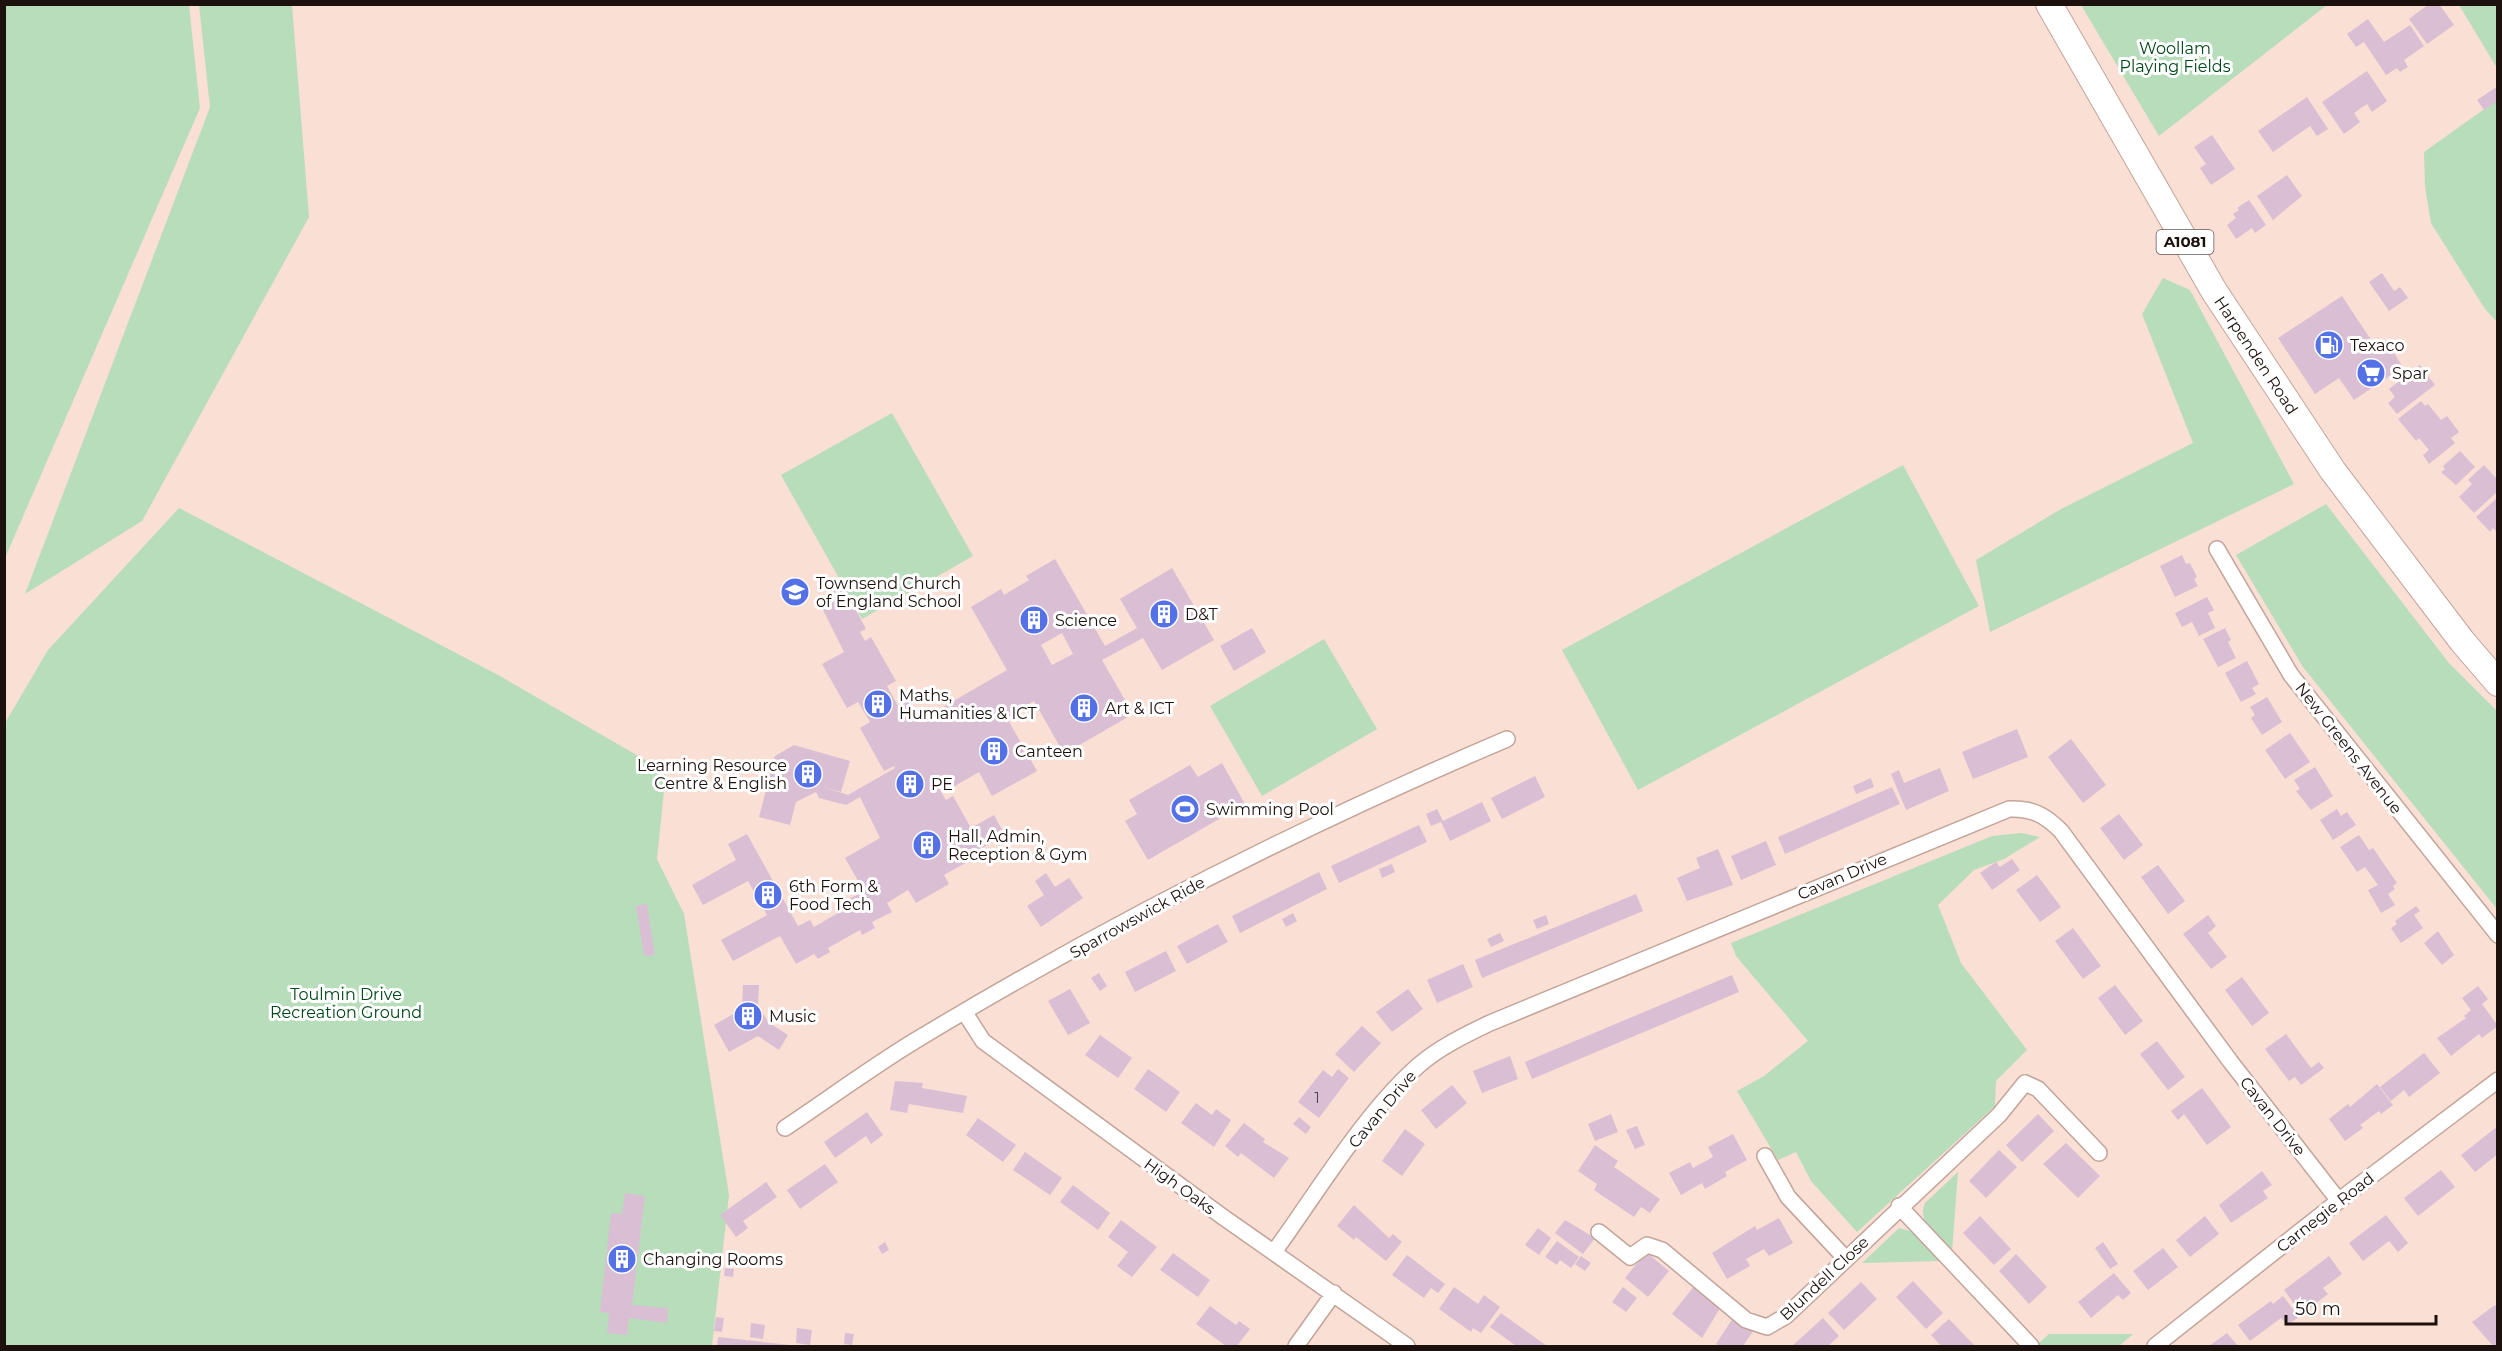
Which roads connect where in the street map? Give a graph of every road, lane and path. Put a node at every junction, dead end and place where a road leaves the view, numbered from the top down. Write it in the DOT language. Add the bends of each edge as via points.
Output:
graph roads {
  1 [pos="2049,4"];
  2 [pos="2217,549"];
  3 [pos="2498,683"];
  4 [pos="1507,739"];
  5 [pos="2498,935"];
  6 [pos="964,1013"];
  7 [pos="2498,1080"];
  8 [pos="785,1128"];
  9 [pos="2099,1153"];
  10 [pos="1765,1156"];
  11 [pos="2338,1201"];
  12 [pos="1899,1206"];
  13 [pos="1599,1232"];
  14 [pos="1274,1252"];
  15 [pos="1845,1259"];
  16 [pos="1334,1293"];
  17 [pos="1296,1347"];
  18 [pos="1407,1347"];
  19 [pos="2031,1347"];
  20 [pos="2155,1347"];
  1 -- 3 [label="main road, Harpenden Road / A1081" via="2214,291 2314,443 2462,641"];
  2 -- 5 [label="street, New Greens Avenue" via="2291,675"];
  4 -- 6 [label="street, Sparrowswick Ride" via="1393,787 1253,854"];
  6 -- 8 [label="street, Sparrowswick Ride" via="911,1043"];
  6 -- 14 [label="street, High Oaks" via="983,1041"];
  7 -- 11 [label="street, Carnegie Road"];
  9 -- 12 [label="street, Blundell Close" via="2038,1089 2025,1083 1999,1114"];
  10 -- 15 [label="street" via="1788,1197"];
  11 -- 14 [label="street, Cavan Drive" via="2061,831 2042,814 2023,808 2009,809 1490,1023 1440,1049 1400,1083 1374,1114"];
  11 -- 20 [label="street, Carnegie Road"];
  12 -- 15 [label="street, Blundell Close"];
  12 -- 19 [label="street"];
  13 -- 15 [label="street, Blundell Close" via="1630,1257 1647,1245 1662,1250 1746,1320 1767,1327 1786,1316"];
  14 -- 16 [label="street, High Oaks"];
  16 -- 17 [label="street"];
  16 -- 18 [label="street, High Oaks"];
}
